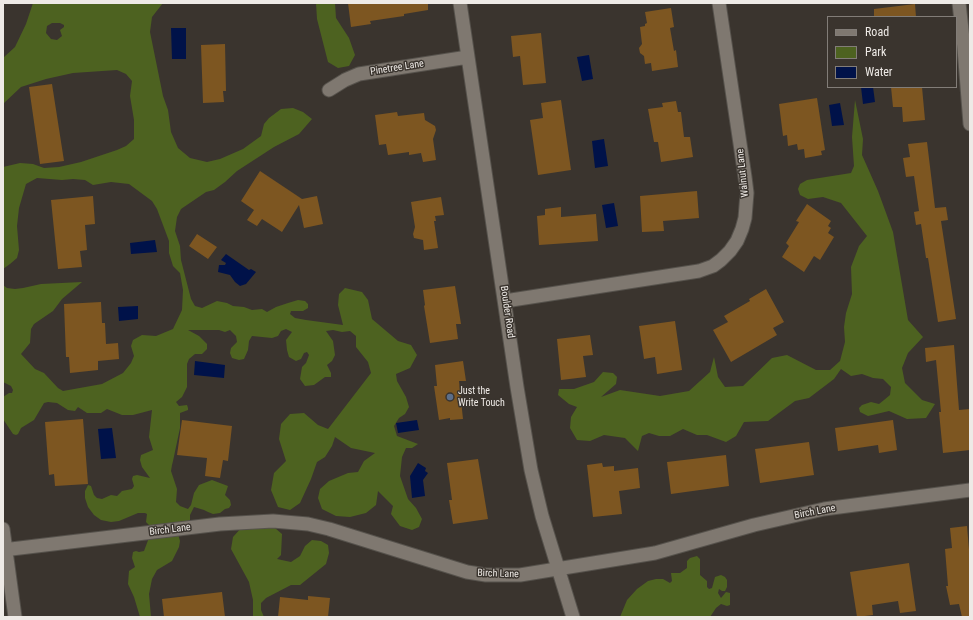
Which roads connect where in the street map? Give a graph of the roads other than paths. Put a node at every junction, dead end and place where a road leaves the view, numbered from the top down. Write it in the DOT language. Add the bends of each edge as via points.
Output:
graph roads {
  1 [pos="460,3"];
  2 [pos="719,3"];
  3 [pos="958,3"];
  4 [pos="468,57"];
  5 [pos="328,90"];
  6 [pos="970,124"];
  7 [pos="505,301"];
  8 [pos="970,490"];
  9 [pos="3,529"];
  10 [pos="4,550"];
  11 [pos="558,570"];
  12 [pos="14,617"];
  13 [pos="573,617"];
  1 -- 4 [label="street, Boulder Road"];
  2 -- 7 [label="street, Walnut Lane" via="746,193 742,229 730,251 713,266 699,271"];
  3 -- 6 [label="street"];
  4 -- 5 [label="street, Pinetree Lane" via="359,74"];
  4 -- 7 [label="street, Boulder Road"];
  7 -- 11 [label="street, Boulder Road" via="531,470"];
  8 -- 11 [label="street, Birch Lane" via="824,509 754,525 655,553"];
  9 -- 10 [label="street"];
  10 -- 11 [label="street, Birch Lane" via="220,524 273,521 329,529 486,576"];
  10 -- 12 [label="street"];
  11 -- 13 [label="street, Boulder Road"];
}
